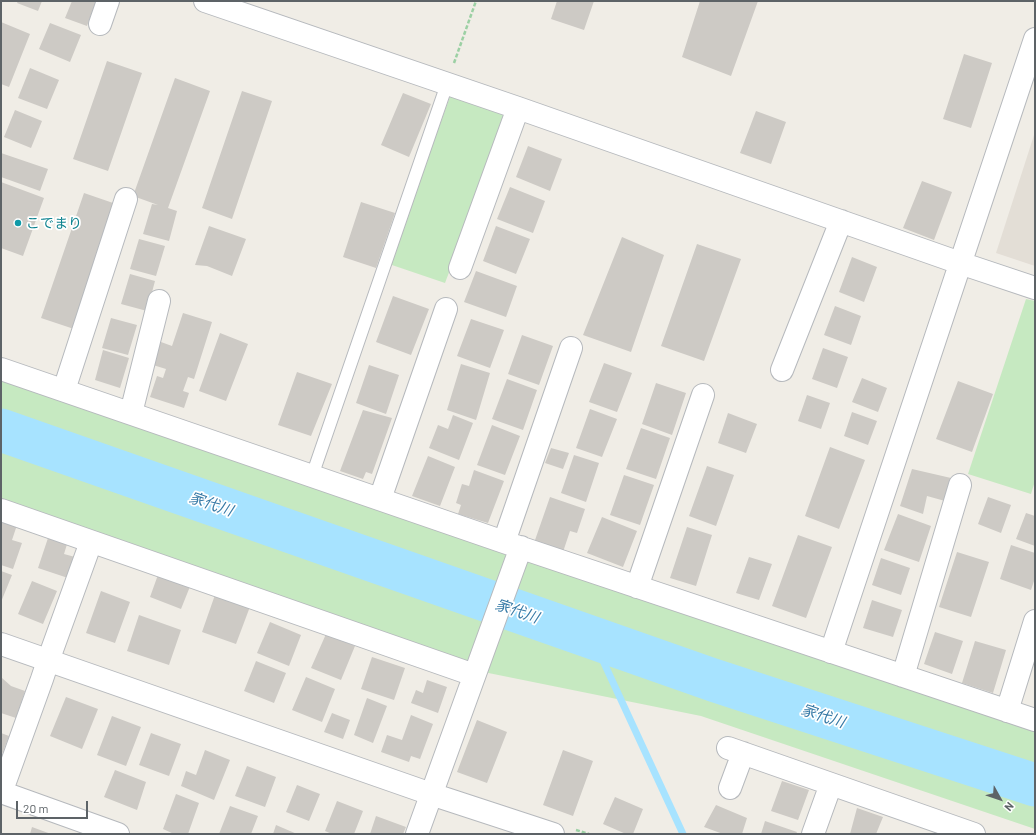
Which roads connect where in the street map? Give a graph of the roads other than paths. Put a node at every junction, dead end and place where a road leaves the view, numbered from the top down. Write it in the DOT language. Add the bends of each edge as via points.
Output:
graph roads {
  1 [pos="108,1"];
  2 [pos="205,1"];
  3 [pos="100,24"];
  4 [pos="1035,39"];
  5 [pos="447,84"];
  6 [pos="518,108"];
  7 [pos="126,199"];
  8 [pos="841,221"];
  9 [pos="960,263"];
  10 [pos="460,268"];
  11 [pos="1035,288"];
  12 [pos="159,301"];
  13 [pos="446,309"];
  14 [pos="571,348"];
  15 [pos="1,369"];
  16 [pos="782,370"];
  17 [pos="64,390"];
  18 [pos="703,395"];
  19 [pos="131,413"];
  20 [pos="312,476"];
  21 [pos="960,485"];
  22 [pos="380,499"];
  23 [pos="1,510"];
  24 [pos="91,542"];
  25 [pos="513,551"];
  26 [pos="637,587"];
  27 [pos="1035,621"];
  28 [pos="1,644"];
  29 [pos="831,652"];
  30 [pos="48,660"];
  31 [pos="474,675"];
  32 [pos="903,676"];
  33 [pos="1007,711"];
  34 [pos="1035,720"];
  35 [pos="830,784"];
  36 [pos="730,788"];
  37 [pos="1,793"];
  38 [pos="431,794"];
  39 [pos="118,834"];
  40 [pos="417,834"];
  41 [pos="553,834"];
  42 [pos="813,834"];
  43 [pos="974,834"];
  1 -- 3 [label="street"];
  2 -- 5 [label="street"];
  4 -- 9 [label="street"];
  5 -- 6 [label="street"];
  5 -- 20 [label="lane"];
  6 -- 8 [label="street"];
  6 -- 10 [label="street"];
  7 -- 17 [label="street"];
  8 -- 9 [label="street"];
  8 -- 16 [label="street"];
  9 -- 11 [label="street"];
  9 -- 29 [label="street"];
  12 -- 19 [label="street"];
  13 -- 22 [label="street"];
  14 -- 25 [label="street"];
  15 -- 17 [label="street"];
  17 -- 19 [label="street"];
  18 -- 26 [label="street"];
  19 -- 20 [label="street"];
  20 -- 22 [label="street"];
  21 -- 32 [label="street"];
  22 -- 25 [label="street"];
  23 -- 24 [label="street"];
  24 -- 30 [label="street"];
  24 -- 31 [label="street"];
  25 -- 26 [label="street"];
  25 -- 31 [label="street"];
  26 -- 29 [label="street"];
  27 -- 33 [label="street"];
  28 -- 30 [label="street"];
  29 -- 32 [label="street"];
  30 -- 37 [label="street"];
  30 -- 38 [label="street"];
  31 -- 38 [label="street"];
  32 -- 33 [label="street"];
  33 -- 34 [label="street"];
  35 -- 36 [label="street" via="735,750"];
  35 -- 42 [label="street"];
  35 -- 43 [label="street"];
  37 -- 39 [label="street"];
  38 -- 40 [label="street"];
  38 -- 41 [label="street"];
}
